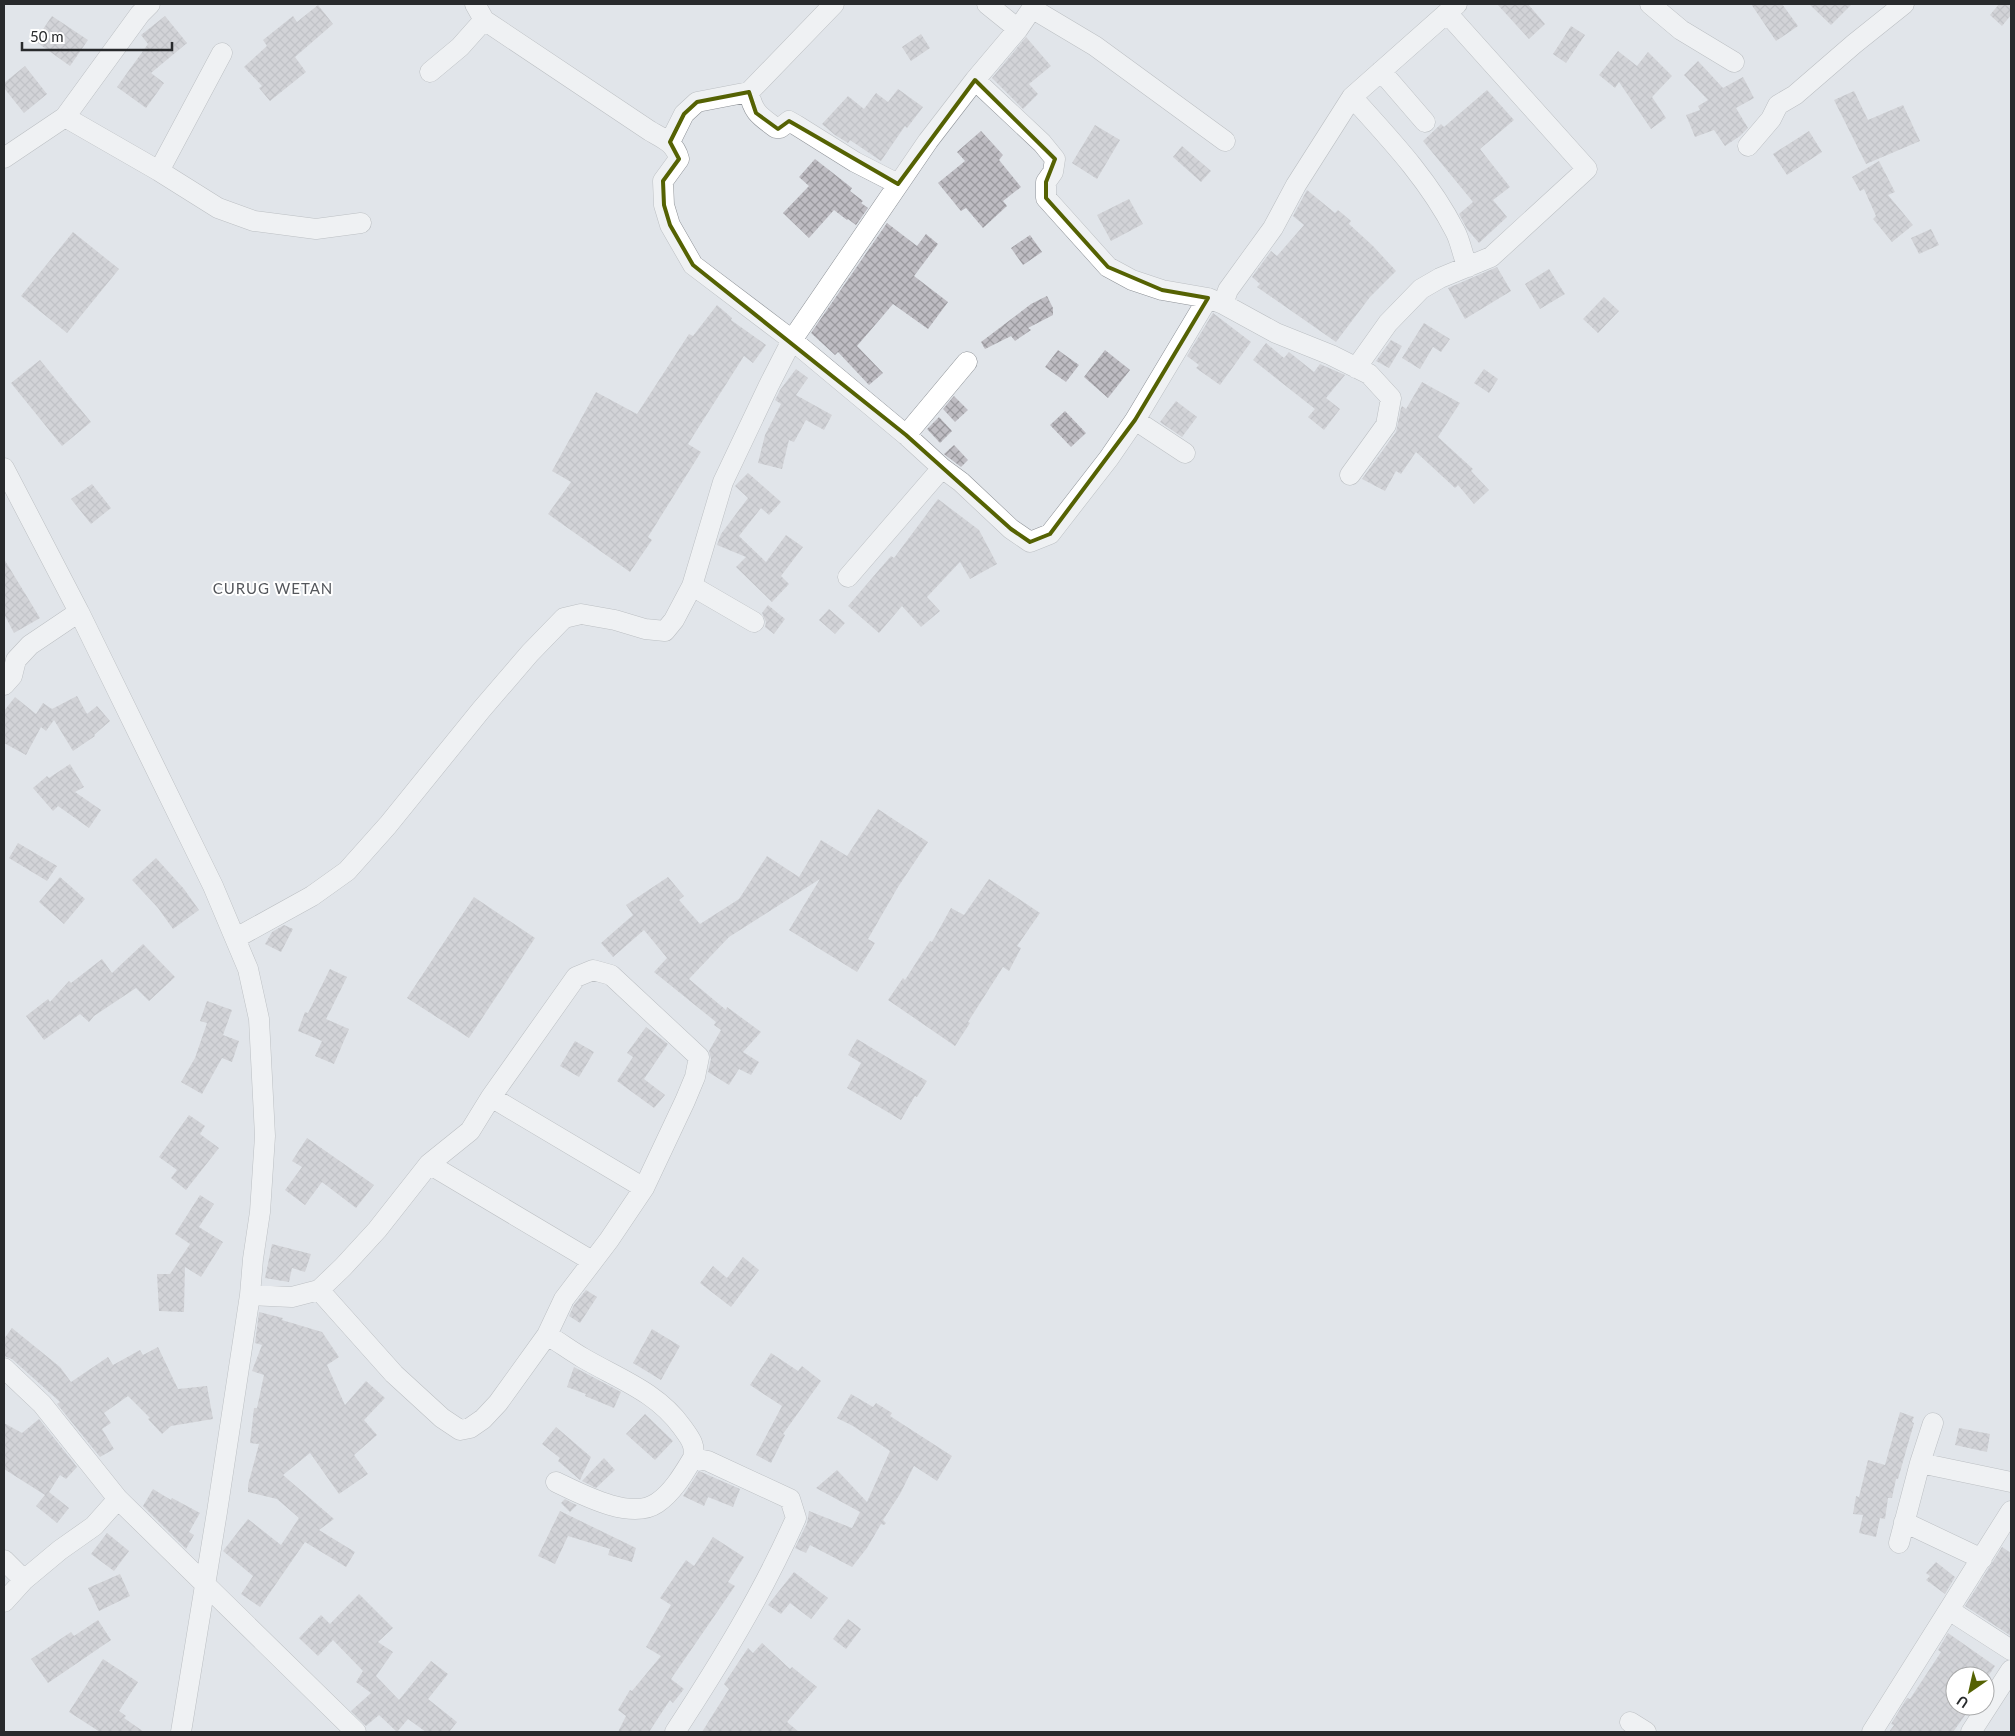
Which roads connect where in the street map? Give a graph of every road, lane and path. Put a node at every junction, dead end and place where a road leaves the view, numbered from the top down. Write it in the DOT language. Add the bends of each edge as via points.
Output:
graph roads {
  1 [pos="150,4"];
  2 [pos="834,4"];
  3 [pos="986,4"];
  4 [pos="1650,4"];
  5 [pos="1904,4"];
  6 [pos="1034,6"];
  7 [pos="1452,8"];
  8 [pos="479,12"];
  9 [pos="1018,29"];
  10 [pos="222,53"];
  11 [pos="1734,62"];
  12 [pos="1380,71"];
  13 [pos="430,72"];
  14 [pos="975,80"];
  15 [pos="749,92"];
  16 [pos="1352,97"];
  17 [pos="65,116"];
  18 [pos="1426,122"];
  19 [pos="1225,141"];
  20 [pos="670,142"];
  21 [pos="1748,146"];
  22 [pos="4,158"];
  23 [pos="159,171"];
  24 [pos="898,184"];
  25 [pos="361,223"];
  26 [pos="1468,267"];
  27 [pos="1216,301"];
  28 [pos="792,340"];
  29 [pos="967,362"];
  30 [pos="1356,368"];
  31 [pos="1135,420"];
  32 [pos="906,435"];
  33 [pos="1185,453"];
  34 [pos="942,468"];
  35 [pos="4,471"];
  36 [pos="1350,475"];
  37 [pos="848,577"];
  38 [pos="692,586"];
  39 [pos="79,612"];
  40 [pos="754,622"];
  41 [pos="4,684"];
  42 [pos="236,938"];
  43 [pos="491,1096"];
  44 [pos="429,1164"];
  45 [pos="644,1188"];
  46 [pos="592,1261"];
  47 [pos="319,1290"];
  48 [pos="250,1295"];
  49 [pos="548,1335"];
  50 [pos="4,1368"];
  51 [pos="1933,1423"];
  52 [pos="693,1458"];
  53 [pos="1920,1463"];
  54 [pos="556,1482"];
  55 [pos="2011,1482"];
  56 [pos="118,1499"];
  57 [pos="2011,1512"];
  58 [pos="1904,1522"];
  59 [pos="1899,1543"];
  60 [pos="1982,1559"];
  61 [pos="4,1560"];
  62 [pos="24,1580"];
  63 [pos="204,1584"];
  64 [pos="4,1602"];
  65 [pos="1949,1610"];
  66 [pos="2011,1650"];
  67 [pos="2011,1670"];
  68 [pos="181,1732"];
  69 [pos="356,1732"];
  70 [pos="675,1732"];
  71 [pos="1872,1732"];
  72 [pos="1971,1732"];
  1 -- 17 [label="street"];
  2 -- 15 [label="street"];
  3 -- 9 [label="street"];
  4 -- 11 [label="street" via="1681,30"];
  5 -- 21 [label="street" via="1795,95 1778,105 1771,119"];
  6 -- 9 [label="street"];
  6 -- 19 [label="street" via="1095,46"];
  7 -- 12 [label="street"];
  7 -- 26 [label="street" via="1588,169 1502,248"];
  8 -- 13 [label="street" via="460,48"];
  8 -- 20 [label="street"];
  9 -- 14 [label="street"];
  10 -- 23 [label="street"];
  12 -- 16 [label="street"];
  12 -- 18 [label="street"];
  14 -- 24 [label="street"];
  14 -- 27 [label="street" via="1042,143 1055,160 1053,172 1046,182 1046,198 1108,267 1132,280 1162,290"];
  15 -- 20 [label="street" via="697,102 684,114"];
  15 -- 24 [label="street" via="756,113 776,128 789,122 796,125"];
  16 -- 26 [label="street" via="1411,162 1433,194 1455,230"];
  16 -- 27 [label="street" via="1296,185 1273,228 1228,290"];
  17 -- 22 [label="street"];
  17 -- 23 [label="street"];
  20 -- 28 [label="street" via="679,159 664,182 664,205 670,225 693,265"];
  23 -- 25 [label="street" via="218,208 254,221 316,230"];
  24 -- 28 [label="street"];
  26 -- 30 [label="street" via="1422,289 1388,323"];
  27 -- 30 [label="street" via="1276,333"];
  27 -- 31 [label="street"];
  28 -- 32 [label="street"];
  28 -- 38 [label="street" via="723,482"];
  29 -- 32 [label="street"];
  30 -- 36 [label="street" via="1375,379 1391,398 1386,425"];
  31 -- 33 [label="street"];
  31 -- 34 [label="street" via="1050,534 1030,542 1010,529"];
  32 -- 34 [label="street"];
  34 -- 37 [label="street"];
  35 -- 39 [label="street"];
  38 -- 40 [label="street"];
  38 -- 42 [label="street" via="665,631 581,614 564,618 511,674 347,871 312,896"];
  39 -- 41 [label="street" via="30,645 16,660 12,676"];
  39 -- 42 [label="street"];
  42 -- 48 [label="street" via="248,970 259,1019 264,1090 265,1136 260,1212"];
  43 -- 44 [label="street" via="470,1131"];
  43 -- 45 [label="street"];
  43 -- 45 [label="street" via="576,978 593,970 611,975 699,1057 685,1101"];
  44 -- 46 [label="street"];
  44 -- 47 [label="street" via="377,1230"];
  45 -- 46 [label="street"];
  46 -- 49 [label="street" via="564,1299"];
  47 -- 48 [label="street" via="292,1297"];
  47 -- 49 [label="street" via="394,1374 460,1430 470,1428 483,1419 498,1403"];
  48 -- 63 [label="street" via="218,1512"];
  49 -- 52 [label="street" via="583,1358 629,1381 674,1414 691,1438 695,1449"];
  50 -- 56 [label="street" via="42,1404"];
  51 -- 53 [label="street"];
  52 -- 54 [label="street" via="665,1496 656,1504 640,1509 587,1498"];
  52 -- 70 [label="street" via="708,1461 790,1499 796,1518 749,1612"];
  53 -- 55 [label="street"];
  53 -- 58 [label="street"];
  56 -- 62 [label="street" via="94,1526"];
  56 -- 63 [label="street"];
  57 -- 60 [label="street"];
  58 -- 59 [label="street"];
  58 -- 60 [label="street"];
  60 -- 65 [label="street"];
  61 -- 62 [label="street"];
  62 -- 64 [label="street"];
  63 -- 68 [label="street"];
  63 -- 69 [label="street"];
  65 -- 66 [label="street"];
  65 -- 71 [label="street"];
  67 -- 72 [label="street"];
}
